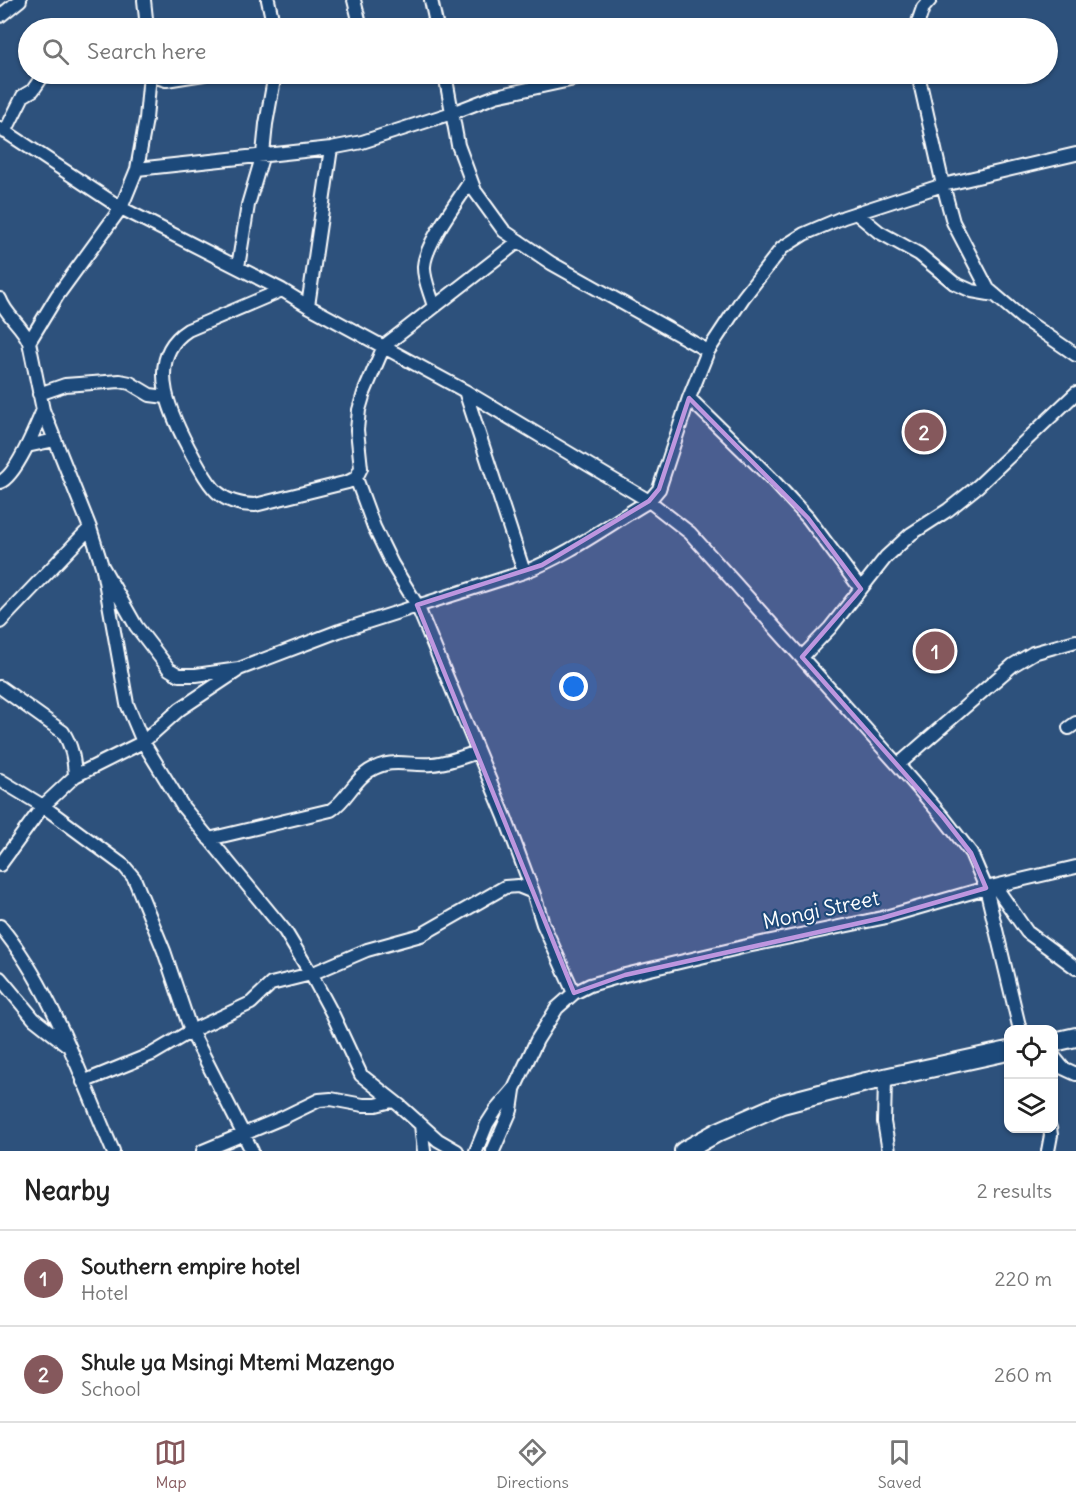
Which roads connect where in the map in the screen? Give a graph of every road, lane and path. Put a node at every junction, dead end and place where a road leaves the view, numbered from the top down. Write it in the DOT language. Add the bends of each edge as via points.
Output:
graph roads {
  1 [pos="20,0"];
  2 [pos="144,0"];
  3 [pos="268,0"];
  4 [pos="354,0"];
  5 [pos="431,0"];
  6 [pos="930,0"];
  7 [pos="0,16"];
  8 [pos="146,18"];
  9 [pos="272,18"];
  10 [pos="359,18"];
  11 [pos="434,18"];
  12 [pos="920,18"];
  13 [pos="37,84"];
  14 [pos="149,84"];
  15 [pos="273,84"];
  16 [pos="447,84"];
  17 [pos="552,84"];
  18 [pos="920,84"];
  19 [pos="452,113"];
  20 [pos="3,130"];
  21 [pos="331,148"];
  22 [pos="263,154"];
  23 [pos="1076,154"];
  24 [pos="137,169"];
  25 [pos="471,180"];
  26 [pos="943,185"];
  27 [pos="121,208"];
  28 [pos="856,213"];
  29 [pos="519,241"];
  30 [pos="238,267"];
  31 [pos="282,290"];
  32 [pos="996,296"];
  33 [pos="0,298"];
  34 [pos="308,306"];
  35 [pos="434,307"];
  36 [pos="29,342"];
  37 [pos="384,346"];
  38 [pos="708,351"];
  39 [pos="1076,356"];
  40 [pos="465,391"];
  41 [pos="1076,393"];
  42 [pos="39,394"];
  43 [pos="166,397"];
  44 [pos="689,398"];
  45 [pos="43,410"];
  46 [pos="55,440"];
  47 [pos="27,446"];
  48 [pos="356,478"];
  49 [pos="0,482"];
  50 [pos="649,501"];
  51 [pos="90,528"];
  52 [pos="102,566"];
  53 [pos="524,572"];
  54 [pos="861,590"];
  55 [pos="417,605"];
  56 [pos="0,622"];
  57 [pos="1076,641"];
  58 [pos="802,657"];
  59 [pos="239,669"];
  60 [pos="0,687"];
  61 [pos="143,742"];
  62 [pos="477,752"];
  63 [pos="898,765"];
  64 [pos="75,776"];
  65 [pos="0,780"];
  66 [pos="43,806"];
  67 [pos="209,839"];
  68 [pos="0,865"];
  69 [pos="1076,867"];
  70 [pos="990,887"];
  71 [pos="533,892"];
  72 [pos="0,926"];
  73 [pos="1076,968"];
  74 [pos="312,974"];
  75 [pos="0,978"];
  76 [pos="574,993"];
  77 [pos="1019,1025"];
  78 [pos="191,1031"];
  79 [pos="1076,1037"];
  80 [pos="1058,1041"];
  81 [pos="68,1046"];
  82 [pos="1004,1052"];
  83 [pos="1058,1062"];
  84 [pos="1076,1074"];
  85 [pos="885,1079"];
  86 [pos="83,1082"];
  87 [pos="514,1089"];
  88 [pos="392,1101"];
  89 [pos="421,1125"];
  90 [pos="244,1133"];
  91 [pos="1051,1133"];
  92 [pos="113,1151"];
  93 [pos="202,1151"];
  94 [pos="252,1151"];
  95 [pos="424,1151"];
  96 [pos="457,1151"];
  97 [pos="476,1151"];
  98 [pos="493,1151"];
  99 [pos="684,1151"];
  100 [pos="889,1151"];
  101 [pos="1048,1151"];
  1 -- 7 [label="street"];
  2 -- 8 [label="street"];
  3 -- 9 [label="street"];
  4 -- 10 [label="street"];
  5 -- 11 [label="street"];
  6 -- 12 [label="street"];
  13 -- 20 [label="street" via="23,96"];
  14 -- 24 [label="street"];
  15 -- 22 [label="street"];
  16 -- 19 [label="street"];
  17 -- 19 [label="street" via="496,96"];
  18 -- 26 [label="street"];
  19 -- 21 [label="street"];
  19 -- 25 [label="street"];
  20 -- 27 [label="street"];
  21 -- 22 [label="street"];
  21 -- 34 [label="street"];
  22 -- 24 [label="street"];
  22 -- 30 [label="street" via="248,205"];
  23 -- 26 [label="street"];
  24 -- 27 [label="street"];
  25 -- 29 [label="street" via="504,231"];
  25 -- 35 [label="street" via="425,259"];
  26 -- 28 [label="street"];
  26 -- 32 [label="street" via="953,222 988,289"];
  27 -- 30 [label="street"];
  27 -- 36 [label="street" via="52,303"];
  28 -- 32 [label="street" via="879,232 919,254 954,283"];
  28 -- 38 [label="street" via="804,234 782,248"];
  29 -- 35 [label="street"];
  29 -- 38 [label="street"];
  30 -- 31 [label="street"];
  31 -- 34 [label="street"];
  31 -- 43 [label="street" via="178,336 167,353"];
  32 -- 39 [label="street"];
  33 -- 36 [label="street"];
  34 -- 37 [label="street"];
  35 -- 37 [label="street"];
  36 -- 42 [label="street"];
  37 -- 40 [label="street"];
  37 -- 48 [label="street" via="359,410 361,468"];
  38 -- 44 [label="street"];
  40 -- 50 [label="street"];
  40 -- 53 [label="street"];
  41 -- 54 [label="street" via="978,486 911,534 886,557"];
  42 -- 43 [label="street" via="65,386 120,381 150,395"];
  42 -- 45 [label="street"];
  43 -- 48 [label="street" via="178,429 204,475 217,493 233,502 255,505"];
  44 -- 50 [label="street" via="662,481"];
  44 -- 54 [label="street" via="808,518"];
  45 -- 46 [label="street"];
  45 -- 47 [label="street"];
  46 -- 47 [label="street"];
  46 -- 51 [label="street"];
  47 -- 49 [label="street" via="8,477"];
  48 -- 55 [label="street" via="374,527"];
  50 -- 53 [label="street"];
  50 -- 58 [label="street" via="690,533"];
  51 -- 52 [label="street"];
  51 -- 56 [label="street"];
  52 -- 59 [label="street" via="136,626 169,669 179,675"];
  52 -- 61 [label="street" via="127,704"];
  53 -- 55 [label="street"];
  54 -- 58 [label="street"];
  55 -- 59 [label="street"];
  55 -- 62 [label="street"];
  57 -- 63 [label="street" via="1033,653 1013,665"];
  58 -- 63 [label="street"];
  59 -- 61 [label="street" via="180,709"];
  60 -- 64 [label="street" via="63,732 72,751"];
  61 -- 64 [label="street"];
  61 -- 67 [label="street" via="183,807"];
  62 -- 67 [label="street" via="435,764 382,764 361,777 331,810"];
  62 -- 71 [label="street"];
  63 -- 70 [label="street" via="961,840"];
  64 -- 66 [label="street"];
  65 -- 66 [label="street"];
  66 -- 68 [label="street"];
  66 -- 78 [label="street" via="124,866 134,878"];
  67 -- 74 [label="street" via="285,931"];
  69 -- 70 [label="street, Mongi Street"];
  70 -- 73 [label="street" via="1027,932"];
  70 -- 76 [label="street, Mongi Street" via="882,918 625,975"];
  70 -- 77 [label="street"];
  71 -- 74 [label="street" via="518,886 505,887 421,935 367,950"];
  71 -- 76 [label="street"];
  72 -- 81 [label="street" via="36,978"];
  74 -- 78 [label="street" via="271,984 250,1003"];
  74 -- 88 [label="street" via="360,1076"];
  75 -- 81 [label="street" via="34,1019"];
  76 -- 87 [label="street" via="557,1008"];
  78 -- 86 [label="street" via="152,1054"];
  78 -- 90 [label="street"];
  79 -- 80 [label="street"];
  81 -- 86 [label="street"];
  82 -- 85 [label="street"];
  83 -- 84 [label="street"];
  85 -- 99 [label="street" via="782,1104"];
  85 -- 100 [label="street" via="884,1122"];
  86 -- 92 [label="street"];
  87 -- 97 [label="street" via="487,1124"];
  87 -- 98 [label="street" via="511,1110"];
  88 -- 89 [label="street"];
  88 -- 90 [label="street" via="363,1106 319,1100"];
  89 -- 95 [label="street"];
  89 -- 96 [label="street"];
  90 -- 93 [label="street"];
  90 -- 94 [label="street"];
  91 -- 101 [label="street"];
}
